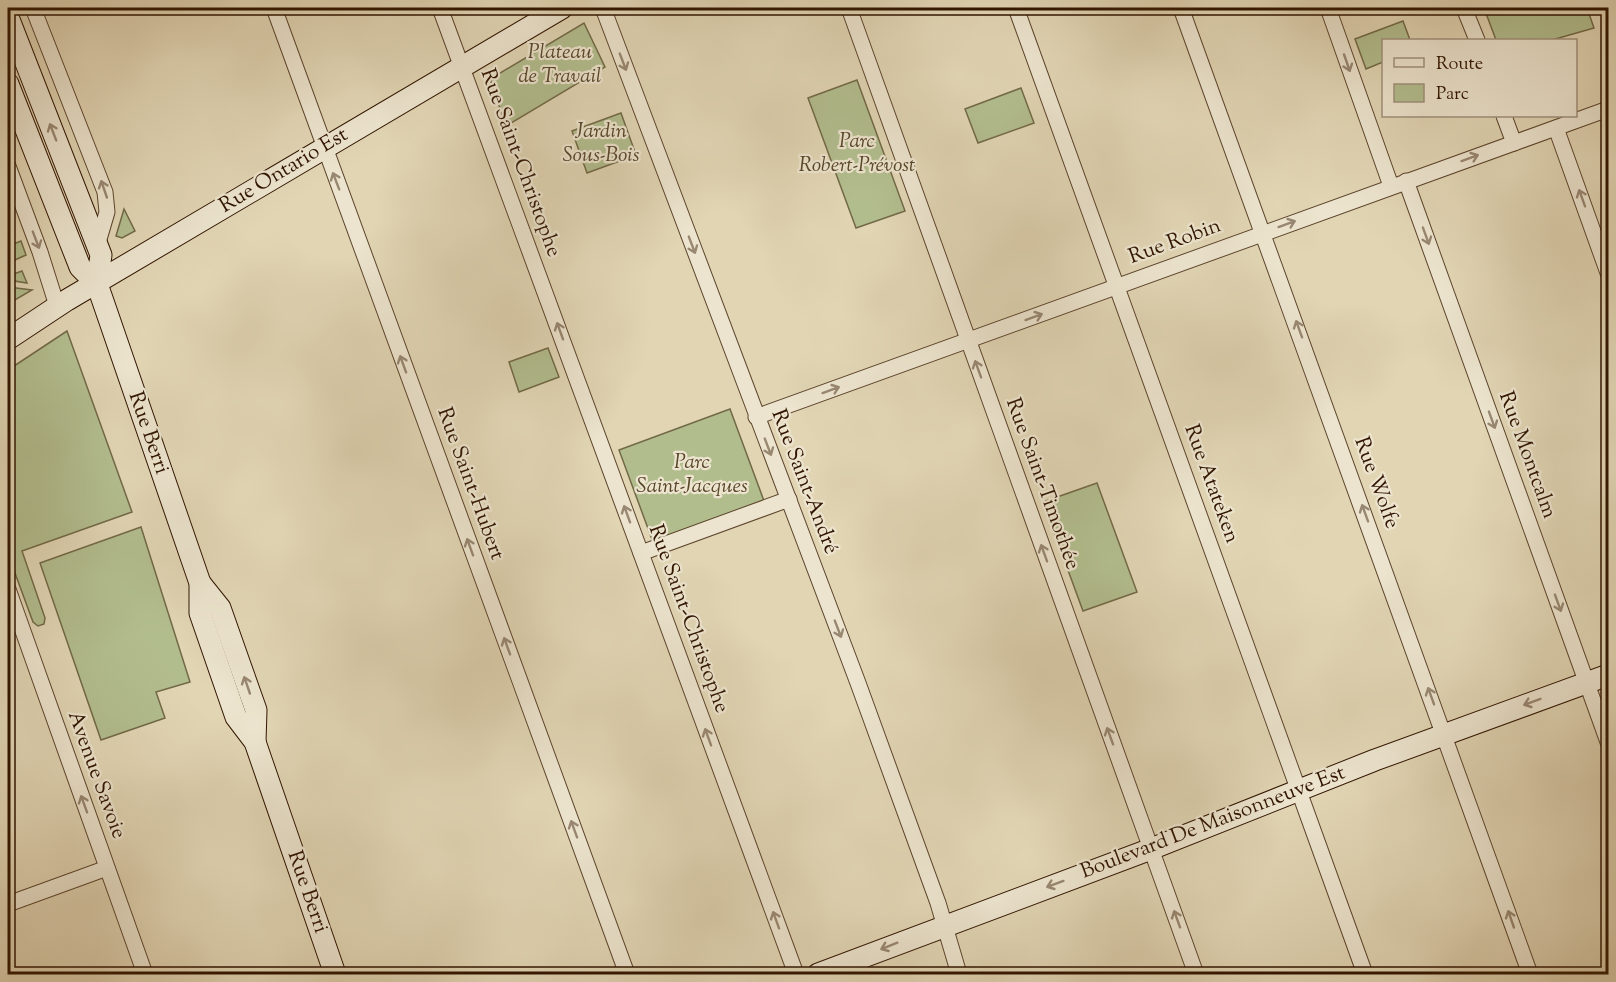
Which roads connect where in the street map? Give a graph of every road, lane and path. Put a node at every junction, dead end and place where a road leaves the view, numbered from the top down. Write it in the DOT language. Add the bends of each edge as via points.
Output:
graph roads {
  1 [pos="33,8"];
  2 [pos="274,8"];
  3 [pos="440,8"];
  4 [pos="562,8"];
  5 [pos="603,8"];
  6 [pos="849,8"];
  7 [pos="1016,8"];
  8 [pos="1181,8"];
  9 [pos="1328,8"];
  10 [pos="1464,8"];
  11 [pos="8,17"];
  12 [pos="1476,39"];
  13 [pos="462,68"];
  14 [pos="8,84"];
  15 [pos="1608,109"];
  16 [pos="1504,117"];
  17 [pos="1556,128"];
  18 [pos="1514,143"];
  19 [pos="324,147"];
  20 [pos="8,166"];
  21 [pos="1399,184"];
  22 [pos="1264,232"];
  23 [pos="97,246"];
  24 [pos="1608,273"];
  25 [pos="97,284"];
  26 [pos="1117,286"];
  27 [pos="57,306"];
  28 [pos="8,339"];
  29 [pos="968,340"];
  30 [pos="756,417"];
  31 [pos="789,500"];
  32 [pos="641,553"];
  33 [pos="8,589"];
  34 [pos="1608,675"];
  35 [pos="1587,682"];
  36 [pos="1445,735"];
  37 [pos="1608,742"];
  38 [pos="1299,791"];
  39 [pos="1151,849"];
  40 [pos="107,868"];
  41 [pos="8,904"];
  42 [pos="944,925"];
  43 [pos="145,975"];
  44 [pos="335,975"];
  45 [pos="627,975"];
  46 [pos="796,975"];
  47 [pos="818,975"];
  48 [pos="959,975"];
  49 [pos="1196,975"];
  50 [pos="1365,975"];
  51 [pos="1530,975"];
  23 -- 1 [label="street, Rue Berri, one-way" via="107,212 105,192"];
  2 -- 19 [label="street, Rue Saint-Hubert"];
  3 -- 13 [label="street, Rue Saint-Christophe"];
  4 -- 13 [label="street, Rue Ontario Est"];
  5 -- 30 [label="street, Rue Saint-André, one-way"];
  6 -- 29 [label="street, Rue Saint-Timothée"];
  7 -- 26 [label="street, Rue Atateken"];
  8 -- 22 [label="street, Rue Wolfe"];
  9 -- 21 [label="street, Rue Montcalm, one-way"];
  10 -- 12 [label="street"];
  23 -- 11 [label="street, Rue Berri, one-way"];
  13 -- 19 [label="street, Rue Ontario Est"];
  32 -- 13 [label="street, Rue Saint-Christophe, one-way"];
  14 -- 25 [label="street, Rue Berri" via="80,267"];
  15 -- 17 [label="street, Rue Robin"];
  16 -- 18 [label="street"];
  17 -- 18 [label="street, Rue Robin"];
  24 -- 17 [label="street, one-way"];
  21 -- 18 [label="street, Rue Robin, one-way"];
  19 -- 25 [label="street, Rue Ontario Est"];
  45 -- 19 [label="street, Rue Saint-Hubert, one-way"];
  20 -- 27 [label="street, one-way"];
  22 -- 21 [label="street, Rue Robin, one-way"];
  21 -- 35 [label="street, Rue Montcalm, one-way"];
  22 -- 26 [label="street, Rue Robin"];
  36 -- 22 [label="street, Rue Wolfe, one-way"];
  23 -- 25 [label="street, Rue Berri" via="101,255"];
  25 -- 27 [label="street, Rue Ontario Est"];
  25 -- 44 [label="street, Rue Berri" via="200,583 220,608 256,710 255,742"];
  29 -- 26 [label="street, Rue Robin, one-way"];
  26 -- 38 [label="street, Rue Atateken"];
  27 -- 28 [label="street, Rue Ontario Est"];
  30 -- 29 [label="street, Rue Robin, one-way"];
  39 -- 29 [label="street, Rue Saint-Timothée, one-way"];
  30 -- 31 [label="street, Rue Saint-André, one-way"];
  31 -- 32 [label="street"];
  31 -- 42 [label="street, Rue Saint-André, one-way"];
  46 -- 32 [label="street, Rue Saint-Christophe, one-way"];
  40 -- 33 [label="street, Avenue Savoie, one-way"];
  34 -- 35 [label="street, Boulevard De Maisonneuve Est"];
  35 -- 36 [label="street, Boulevard De Maisonneuve Est, one-way"];
  35 -- 37 [label="street, Rue Montcalm"];
  36 -- 38 [label="street, Boulevard De Maisonneuve Est"];
  51 -- 36 [label="street, Rue Wolfe, one-way"];
  38 -- 39 [label="street, Boulevard De Maisonneuve Est"];
  38 -- 50 [label="street, Rue Atateken"];
  39 -- 42 [label="street, Boulevard De Maisonneuve Est, one-way"];
  49 -- 39 [label="street, Rue Saint-Timothée, one-way"];
  40 -- 41 [label="street"];
  40 -- 43 [label="street, Avenue Savoie"];
  42 -- 47 [label="street, Boulevard De Maisonneuve Est, one-way"];
  42 -- 48 [label="street, Rue Saint-André"];
}
